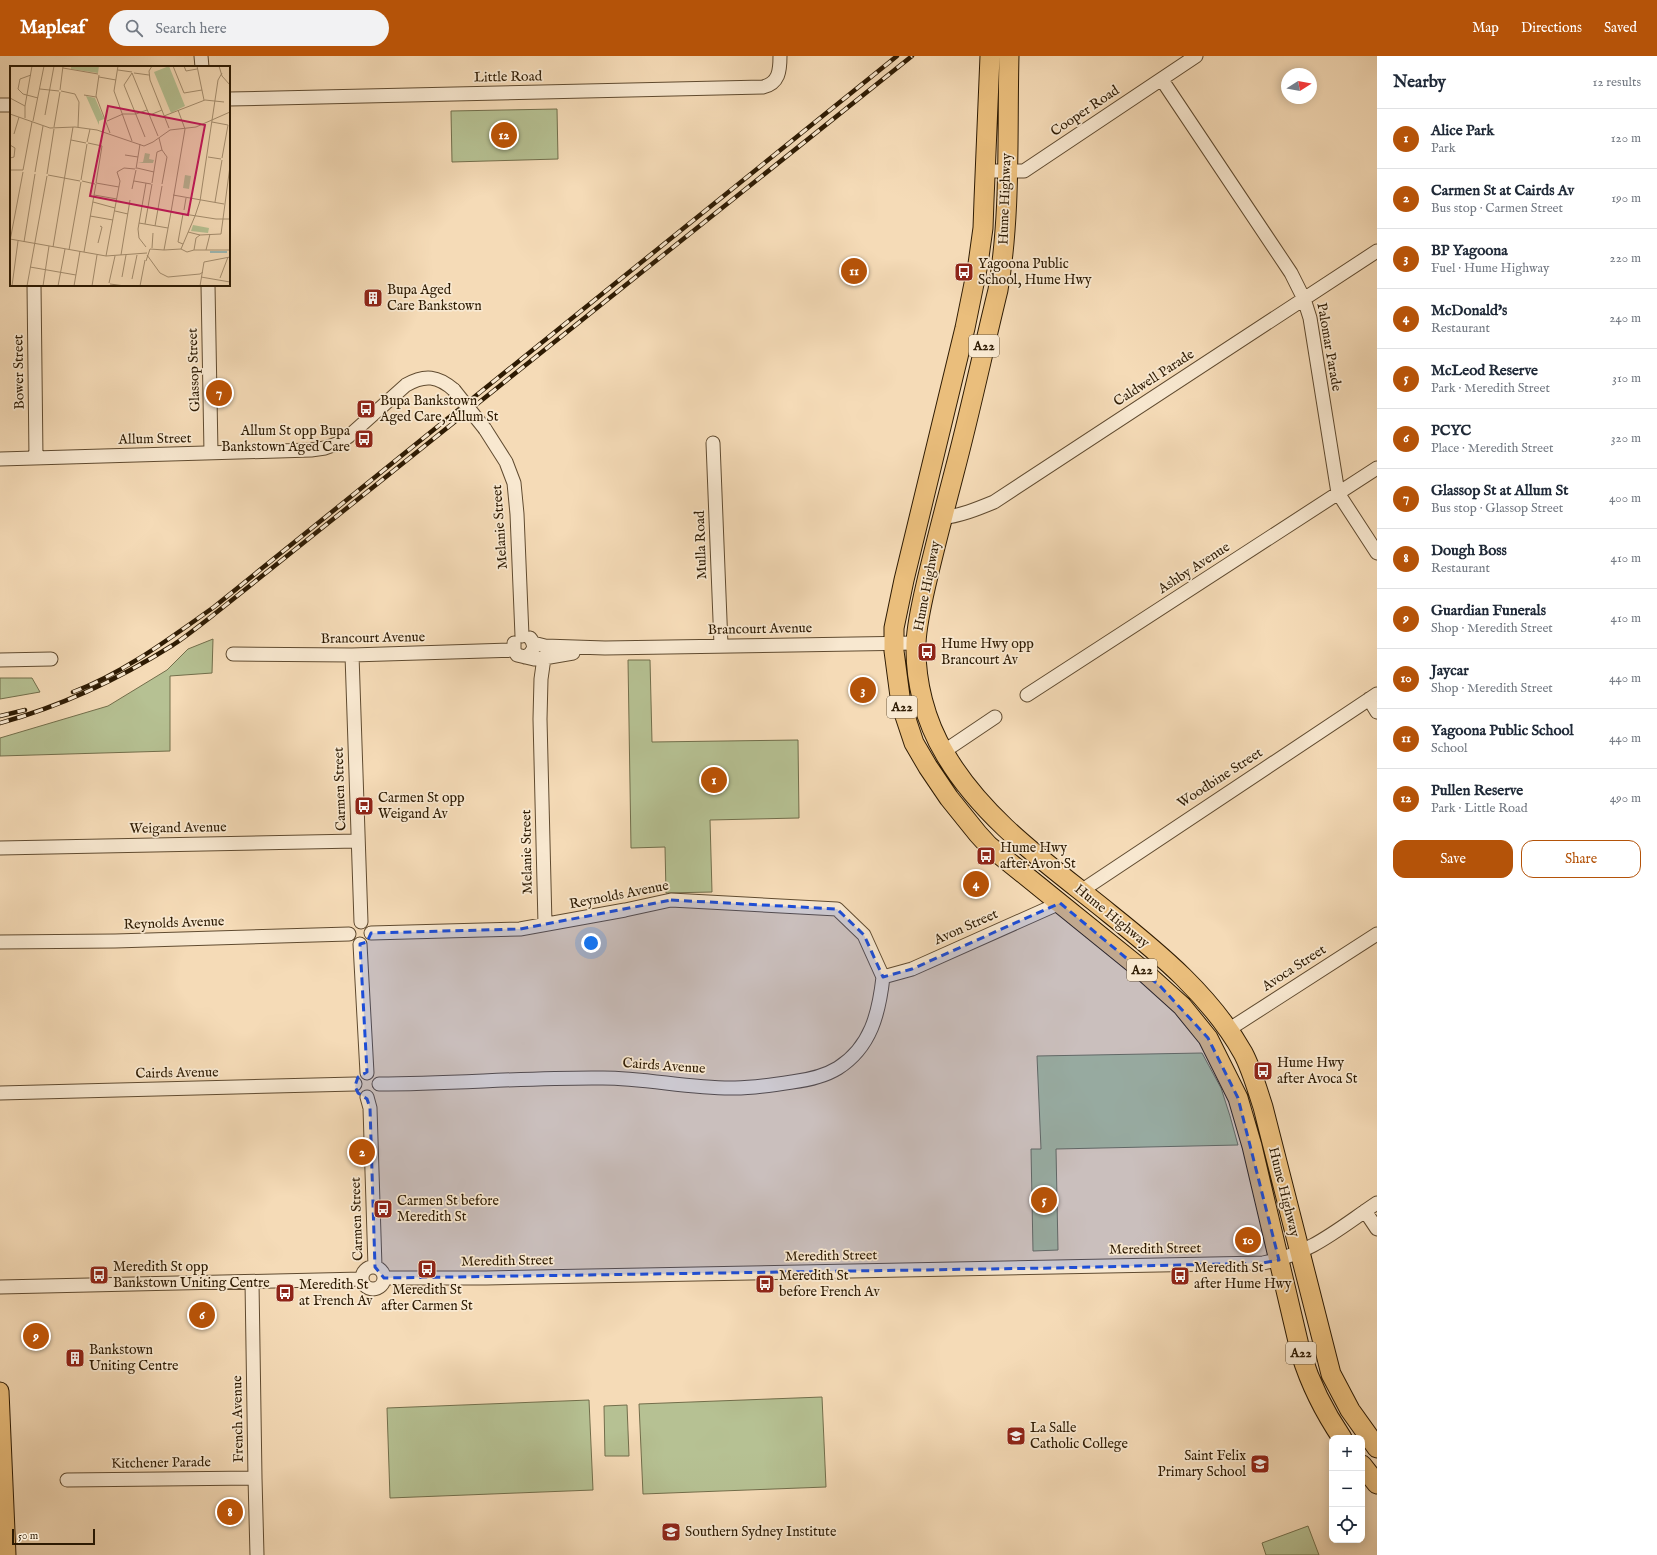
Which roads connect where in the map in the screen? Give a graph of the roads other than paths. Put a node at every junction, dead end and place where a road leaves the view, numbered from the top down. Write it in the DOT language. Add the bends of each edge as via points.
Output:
graph roads {
  1 [pos="201,56"];
  2 [pos="780,56"];
  3 [pos="990,56"];
  4 [pos="1009,56"];
  5 [pos="1196,56"];
  6 [pos="202,66"];
  7 [pos="1162,80"];
  8 [pos="230,99"];
  9 [pos="985,171"];
  10 [pos="1007,172"];
  11 [pos="1377,251"];
  12 [pos="34,286"];
  13 [pos="208,286"];
  14 [pos="1304,299"];
  15 [pos="713,443"];
  16 [pos="311,450"];
  17 [pos="211,453"];
  18 [pos="36,458"];
  19 [pos="0,459"];
  20 [pos="1377,468"];
  21 [pos="1338,493"];
  22 [pos="941,518"];
  23 [pos="1377,553"];
  24 [pos="522,636"];
  25 [pos="894,642"];
  26 [pos="533,643"];
  27 [pos="916,643"];
  28 [pos="721,645"];
  29 [pos="605,648"];
  30 [pos="520,653"];
  31 [pos="233,654"];
  32 [pos="352,655"];
  33 [pos="544,658"];
  34 [pos="51,659"];
  35 [pos="0,660"];
  36 [pos="1028,695"];
  37 [pos="1373,697"];
  38 [pos="1377,712"];
  39 [pos="995,717"];
  40 [pos="943,752"];
  41 [pos="357,841"];
  42 [pos="0,848"];
  43 [pos="1081,891"];
  44 [pos="1060,903"];
  45 [pos="361,922"];
  46 [pos="545,924"];
  47 [pos="371,933"];
  48 [pos="349,934"];
  49 [pos="1377,934"];
  50 [pos="0,942"];
  51 [pos="360,944"];
  52 [pos="883,977"];
  53 [pos="1228,1030"];
  54 [pos="367,1073"];
  55 [pos="355,1084"];
  56 [pos="379,1084"];
  57 [pos="0,1093"];
  58 [pos="367,1097"];
  59 [pos="1377,1203"];
  60 [pos="1365,1211"];
  61 [pos="1377,1229"];
  62 [pos="1300,1252"];
  63 [pos="1279,1260"];
  64 [pos="375,1268"];
  65 [pos="384,1278"];
  66 [pos="362,1279"];
  67 [pos="252,1282"];
  68 [pos="0,1288"];
  69 [pos="1331,1374"];
  70 [pos="1310,1381"];
  71 [pos="0,1391"];
  72 [pos="1340,1435"];
  73 [pos="1377,1448"];
  74 [pos="1365,1469"];
  75 [pos="255,1478"];
  76 [pos="67,1480"];
  77 [pos="2,1481"];
  78 [pos="1377,1484"];
  79 [pos="7,1555"];
  80 [pos="258,1555"];
  1 -- 6 [label="street"];
  2 -- 8 [label="street, Little Road" via="778,77 763,87"];
  3 -- 9 [label="highway, Hume Highway / A22"];
  4 -- 10 [label="highway, Hume Highway / A22"];
  5 -- 7 [label="street, Cooper Road"];
  7 -- 10 [label="street, Cooper Road" via="1024,171"];
  7 -- 14 [label="street, Palomar Parade" via="1291,274"];
  9 -- 10 [label="street, Cooper Road"];
  9 -- 25 [label="highway, Hume Highway / A22" via="983,228 972,293 904,580 894,628"];
  10 -- 22 [label="highway, Hume Highway / A22" via="1004,244 998,290"];
  11 -- 14 [label="street, Caldwell Parade"];
  12 -- 18 [label="street, Bower Street"];
  13 -- 17 [label="street, Glassop Street"];
  14 -- 21 [label="street, Palomar Parade" via="1310,318"];
  14 -- 22 [label="street, Caldwell Parade" via="994,502 952,517"];
  15 -- 28 [label="street, Mulla Road"];
  16 -- 17 [label="street, Allum Street"];
  16 -- 24 [label="street, Melanie Street, bridge" via="339,444 414,380 432,378 440,380 454,390 485,429 506,462 514,483"];
  17 -- 18 [label="street, Allum Street"];
  18 -- 19 [label="street, Allum Street"];
  20 -- 21 [label="street, Ashby Avenue"];
  21 -- 23 [label="street, Palomar Parade"];
  21 -- 36 [label="street, Ashby Avenue"];
  22 -- 27 [label="highway, Hume Highway / A22"];
  24 -- 26 [label="street" via="530,638"];
  24 -- 30 [label="street" via="514,641"];
  25 -- 27 [label="street, Brancourt Avenue"];
  25 -- 28 [label="street, Brancourt Avenue"];
  25 -- 44 [label="highway, Hume Highway / A22" via="901,704 914,743 928,767 978,834"];
  26 -- 29 [label="street, Brancourt Avenue" via="545,646"];
  26 -- 30 [label="street" via="531,653"];
  27 -- 40 [label="highway, Hume Highway / A22" via="918,680 925,712"];
  28 -- 29 [label="street, Brancourt Avenue"];
  29 -- 33 [label="street, Brancourt Avenue"];
  30 -- 32 [label="street, Brancourt Avenue"];
  30 -- 33 [label="street, Brancourt Avenue" via="534,659"];
  31 -- 32 [label="street, Brancourt Avenue"];
  32 -- 41 [label="street, Carmen Street"];
  33 -- 46 [label="street, Melanie Street" via="540,719"];
  34 -- 35 [label="street"];
  37 -- 38 [label="street"];
  37 -- 43 [label="street, Woodbine Street"];
  39 -- 40 [label="street"];
  40 -- 43 [label="highway, Hume Highway / A22" via="977,798 1005,827"];
  41 -- 42 [label="street, Weigand Avenue"];
  41 -- 45 [label="street, Carmen Street"];
  43 -- 53 [label="highway, Hume Highway / A22" via="1155,951 1203,997"];
  44 -- 52 [label="street, Avon Street" via="912,969"];
  44 -- 63 [label="highway, Hume Highway / A22" via="1182,1006 1208,1038 1238,1098"];
  45 -- 47 [label="street" via="369,927"];
  45 -- 48 [label="street" via="352,925"];
  46 -- 47 [label="street, Reynolds Avenue" via="520,929"];
  46 -- 52 [label="street, Reynolds Avenue" via="671,900 837,909 864,935"];
  47 -- 51 [label="street" via="366,942"];
  48 -- 50 [label="street, Reynolds Avenue"];
  48 -- 51 [label="street" via="351,940"];
  49 -- 53 [label="street, Avoca Street"];
  51 -- 54 [label="street"];
  52 -- 56 [label="street, Cairds Avenue" via="880,1004 873,1028 859,1050 838,1068 804,1080 770,1086 734,1088 604,1078"];
  53 -- 62 [label="highway, Hume Highway / A22" via="1243,1054 1263,1107"];
  54 -- 55 [label="street" via="358,1077"];
  54 -- 56 [label="street" via="374,1075"];
  55 -- 57 [label="street, Cairds Avenue"];
  55 -- 58 [label="street" via="358,1093"];
  56 -- 58 [label="street" via="376,1093"];
  58 -- 64 [label="street, Carmen Street" via="370,1108"];
  59 -- 60 [label="street, Meredith Street"];
  60 -- 61 [label="street"];
  60 -- 62 [label="street, Meredith Street"];
  62 -- 63 [label="street, Meredith Street"];
  62 -- 69 [label="highway, Hume Highway / A22"];
  63 -- 65 [label="street, Meredith Street" via="1263,1263 1060,1268"];
  63 -- 70 [label="highway, Hume Highway / A22" via="1301,1354"];
  64 -- 65 [label="street" via="381,1271"];
  64 -- 66 [label="street" via="364,1271"];
  65 -- 66 [label="street" via="381,1285 373,1289 366,1286"];
  66 -- 67 [label="street"];
  67 -- 68 [label="street"];
  67 -- 75 [label="street, French Avenue"];
  69 -- 70 [label="highway"];
  69 -- 73 [label="highway, Hume Highway / A22" via="1350,1410"];
  70 -- 72 [label="highway, Hume Highway / A22" via="1326,1415"];
  71 -- 77 [label="main road"];
  74 -- 78 [label="highway"];
  75 -- 76 [label="street, Kitchener Parade"];
  75 -- 80 [label="street, French Avenue"];
  77 -- 79 [label="main road"];
}
